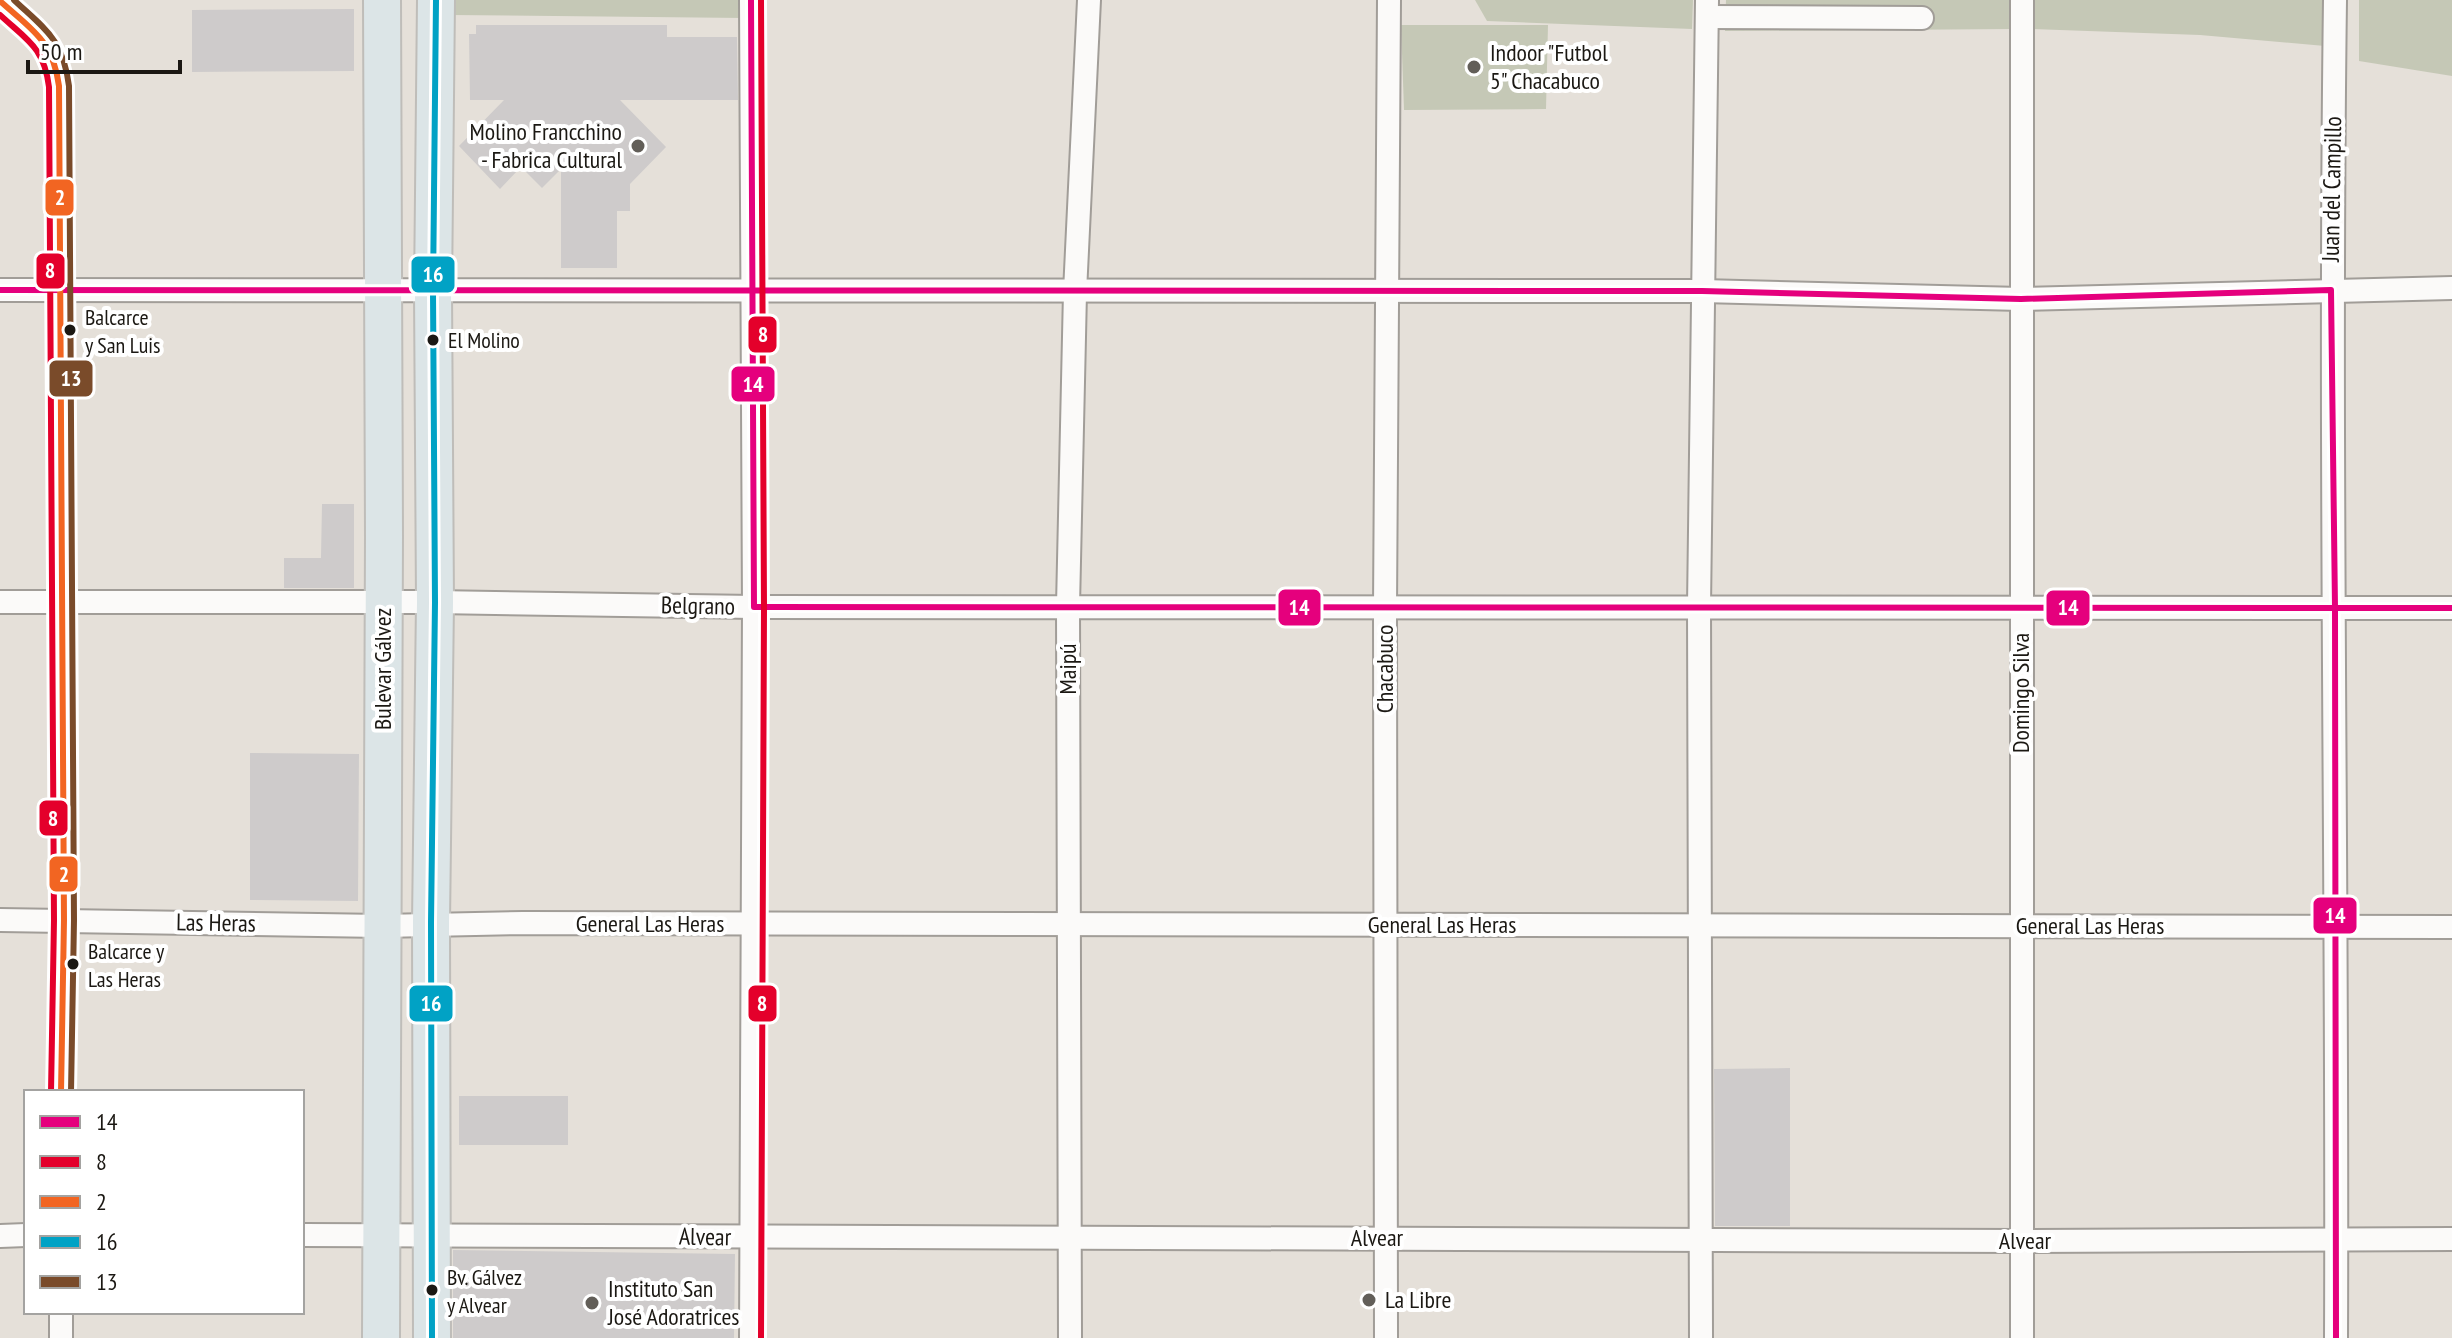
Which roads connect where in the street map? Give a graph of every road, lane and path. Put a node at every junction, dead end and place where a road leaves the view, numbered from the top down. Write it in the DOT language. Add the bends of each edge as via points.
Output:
graph roads {
  1 [pos="382,0"];
  2 [pos="436,0"];
  3 [pos="751,0"];
  4 [pos="1089,0"];
  5 [pos="1389,0"];
  6 [pos="2022,0"];
  7 [pos="2335,0"];
  8 [pos="0,1"];
  9 [pos="1707,8"];
  10 [pos="1922,18"];
  11 [pos="2452,288"];
  12 [pos="0,290"];
  13 [pos="2331,290"];
  14 [pos="384,291"];
  15 [pos="433,291"];
  16 [pos="1702,291"];
  17 [pos="62,292"];
  18 [pos="753,292"];
  19 [pos="1075,292"];
  20 [pos="1388,292"];
  21 [pos="2021,299"];
  22 [pos="61,601"];
  23 [pos="0,602"];
  24 [pos="384,602"];
  25 [pos="435,602"];
  26 [pos="1068,606"];
  27 [pos="1699,606"];
  28 [pos="754,607"];
  29 [pos="2021,607"];
  30 [pos="2335,607"];
  31 [pos="2452,608"];
  32 [pos="1385,609"];
  33 [pos="0,920"];
  34 [pos="64,920"];
  35 [pos="431,923"];
  36 [pos="751,924"];
  37 [pos="1070,925"];
  38 [pos="1386,925"];
  39 [pos="382,926"];
  40 [pos="1700,926"];
  41 [pos="2021,926"];
  42 [pos="2334,927"];
  43 [pos="2452,927"];
  44 [pos="61,1090"];
  45 [pos="24,1235"];
  46 [pos="304,1235"];
  47 [pos="380,1235"];
  48 [pos="432,1235"];
  49 [pos="0,1236"];
  50 [pos="1071,1236"];
  51 [pos="750,1237"];
  52 [pos="1385,1238"];
  53 [pos="1701,1239"];
  54 [pos="2336,1239"];
  55 [pos="2452,1239"];
  56 [pos="2023,1241"];
  57 [pos="61,1314"];
  58 [pos="61,1338"];
  59 [pos="381,1338"];
  60 [pos="432,1338"];
  61 [pos="751,1338"];
  62 [pos="1070,1338"];
  63 [pos="1386,1338"];
  64 [pos="1701,1338"];
  65 [pos="2022,1338"];
  66 [pos="2336,1338"];
  1 -- 14 [label="main road, Bulevar Gálvez"];
  2 -- 15 [label="main road, Bulevar Gálvez"];
  3 -- 18 [label="street"];
  4 -- 19 [label="street, Maipú"];
  5 -- 20 [label="street, Chacabuco"];
  6 -- 21 [label="street, Domingo Silva"];
  7 -- 13 [label="street, Juan del Campillo"];
  8 -- 17 [label="street" via="44,38 56,59"];
  9 -- 10 [label="street"];
  9 -- 16 [label="street"];
  11 -- 13 [label="street"];
  12 -- 17 [label="street"];
  13 -- 21 [label="street"];
  13 -- 30 [label="street, Juan del Campillo"];
  14 -- 15 [label="street"];
  14 -- 17 [label="street"];
  14 -- 24 [label="main road, Bulevar Gálvez"];
  15 -- 18 [label="street"];
  15 -- 25 [label="main road, Bulevar Gálvez"];
  16 -- 20 [label="street"];
  16 -- 21 [label="street"];
  16 -- 27 [label="street"];
  17 -- 22 [label="street"];
  18 -- 19 [label="street"];
  18 -- 28 [label="street"];
  19 -- 20 [label="street"];
  19 -- 26 [label="street, Maipú"];
  20 -- 32 [label="street, Chacabuco"];
  21 -- 29 [label="street, Domingo Silva"];
  22 -- 23 [label="street, Belgrano"];
  22 -- 24 [label="street, Belgrano"];
  22 -- 34 [label="street"];
  24 -- 25 [label="street, Belgrano"];
  24 -- 39 [label="main road, Bulevar Gálvez"];
  25 -- 28 [label="street, Belgrano"];
  25 -- 35 [label="main road, Bulevar Gálvez"];
  26 -- 28 [label="street, Belgrano"];
  26 -- 32 [label="street, Belgrano"];
  26 -- 37 [label="street, Maipú"];
  27 -- 29 [label="street, Belgrano"];
  27 -- 32 [label="street, Belgrano"];
  27 -- 40 [label="street"];
  28 -- 36 [label="street"];
  29 -- 30 [label="street, Belgrano"];
  29 -- 41 [label="street, Domingo Silva"];
  30 -- 31 [label="street, Belgrano"];
  30 -- 42 [label="street, Juan del Campillo"];
  32 -- 38 [label="street, Chacabuco"];
  33 -- 34 [label="street, Las Heras"];
  34 -- 39 [label="street, Las Heras"];
  34 -- 44 [label="street"];
  35 -- 36 [label="street, General Las Heras"];
  35 -- 39 [label="street, Las Heras"];
  35 -- 48 [label="main road, Bulevar Gálvez"];
  36 -- 37 [label="street, General Las Heras"];
  36 -- 51 [label="street"];
  37 -- 38 [label="street, General Las Heras"];
  37 -- 50 [label="street, Maipú"];
  38 -- 40 [label="street, General Las Heras"];
  38 -- 52 [label="street, Chacabuco"];
  39 -- 47 [label="main road, Bulevar Gálvez"];
  40 -- 41 [label="street, General Las Heras"];
  40 -- 53 [label="street"];
  41 -- 42 [label="street, General Las Heras"];
  41 -- 56 [label="street, Domingo Silva"];
  42 -- 43 [label="street, General Las Heras"];
  42 -- 54 [label="street, Juan del Campillo"];
  45 -- 49 [label="street"];
  46 -- 47 [label="street, Alvear"];
  47 -- 48 [label="street, Alvear"];
  47 -- 59 [label="main road, Bulevar Gálvez"];
  48 -- 51 [label="street, Alvear"];
  48 -- 60 [label="main road, Bulevar Gálvez"];
  50 -- 51 [label="street, Alvear"];
  50 -- 52 [label="street, Alvear"];
  50 -- 62 [label="street, Maipú"];
  51 -- 61 [label="street"];
  52 -- 53 [label="street, Alvear"];
  52 -- 63 [label="street, Chacabuco"];
  53 -- 56 [label="street, Alvear"];
  53 -- 64 [label="street"];
  54 -- 55 [label="street, Alvear"];
  54 -- 56 [label="street, Alvear"];
  54 -- 66 [label="street, Juan del Campillo"];
  56 -- 65 [label="street, Domingo Silva"];
  57 -- 58 [label="street"];
}
